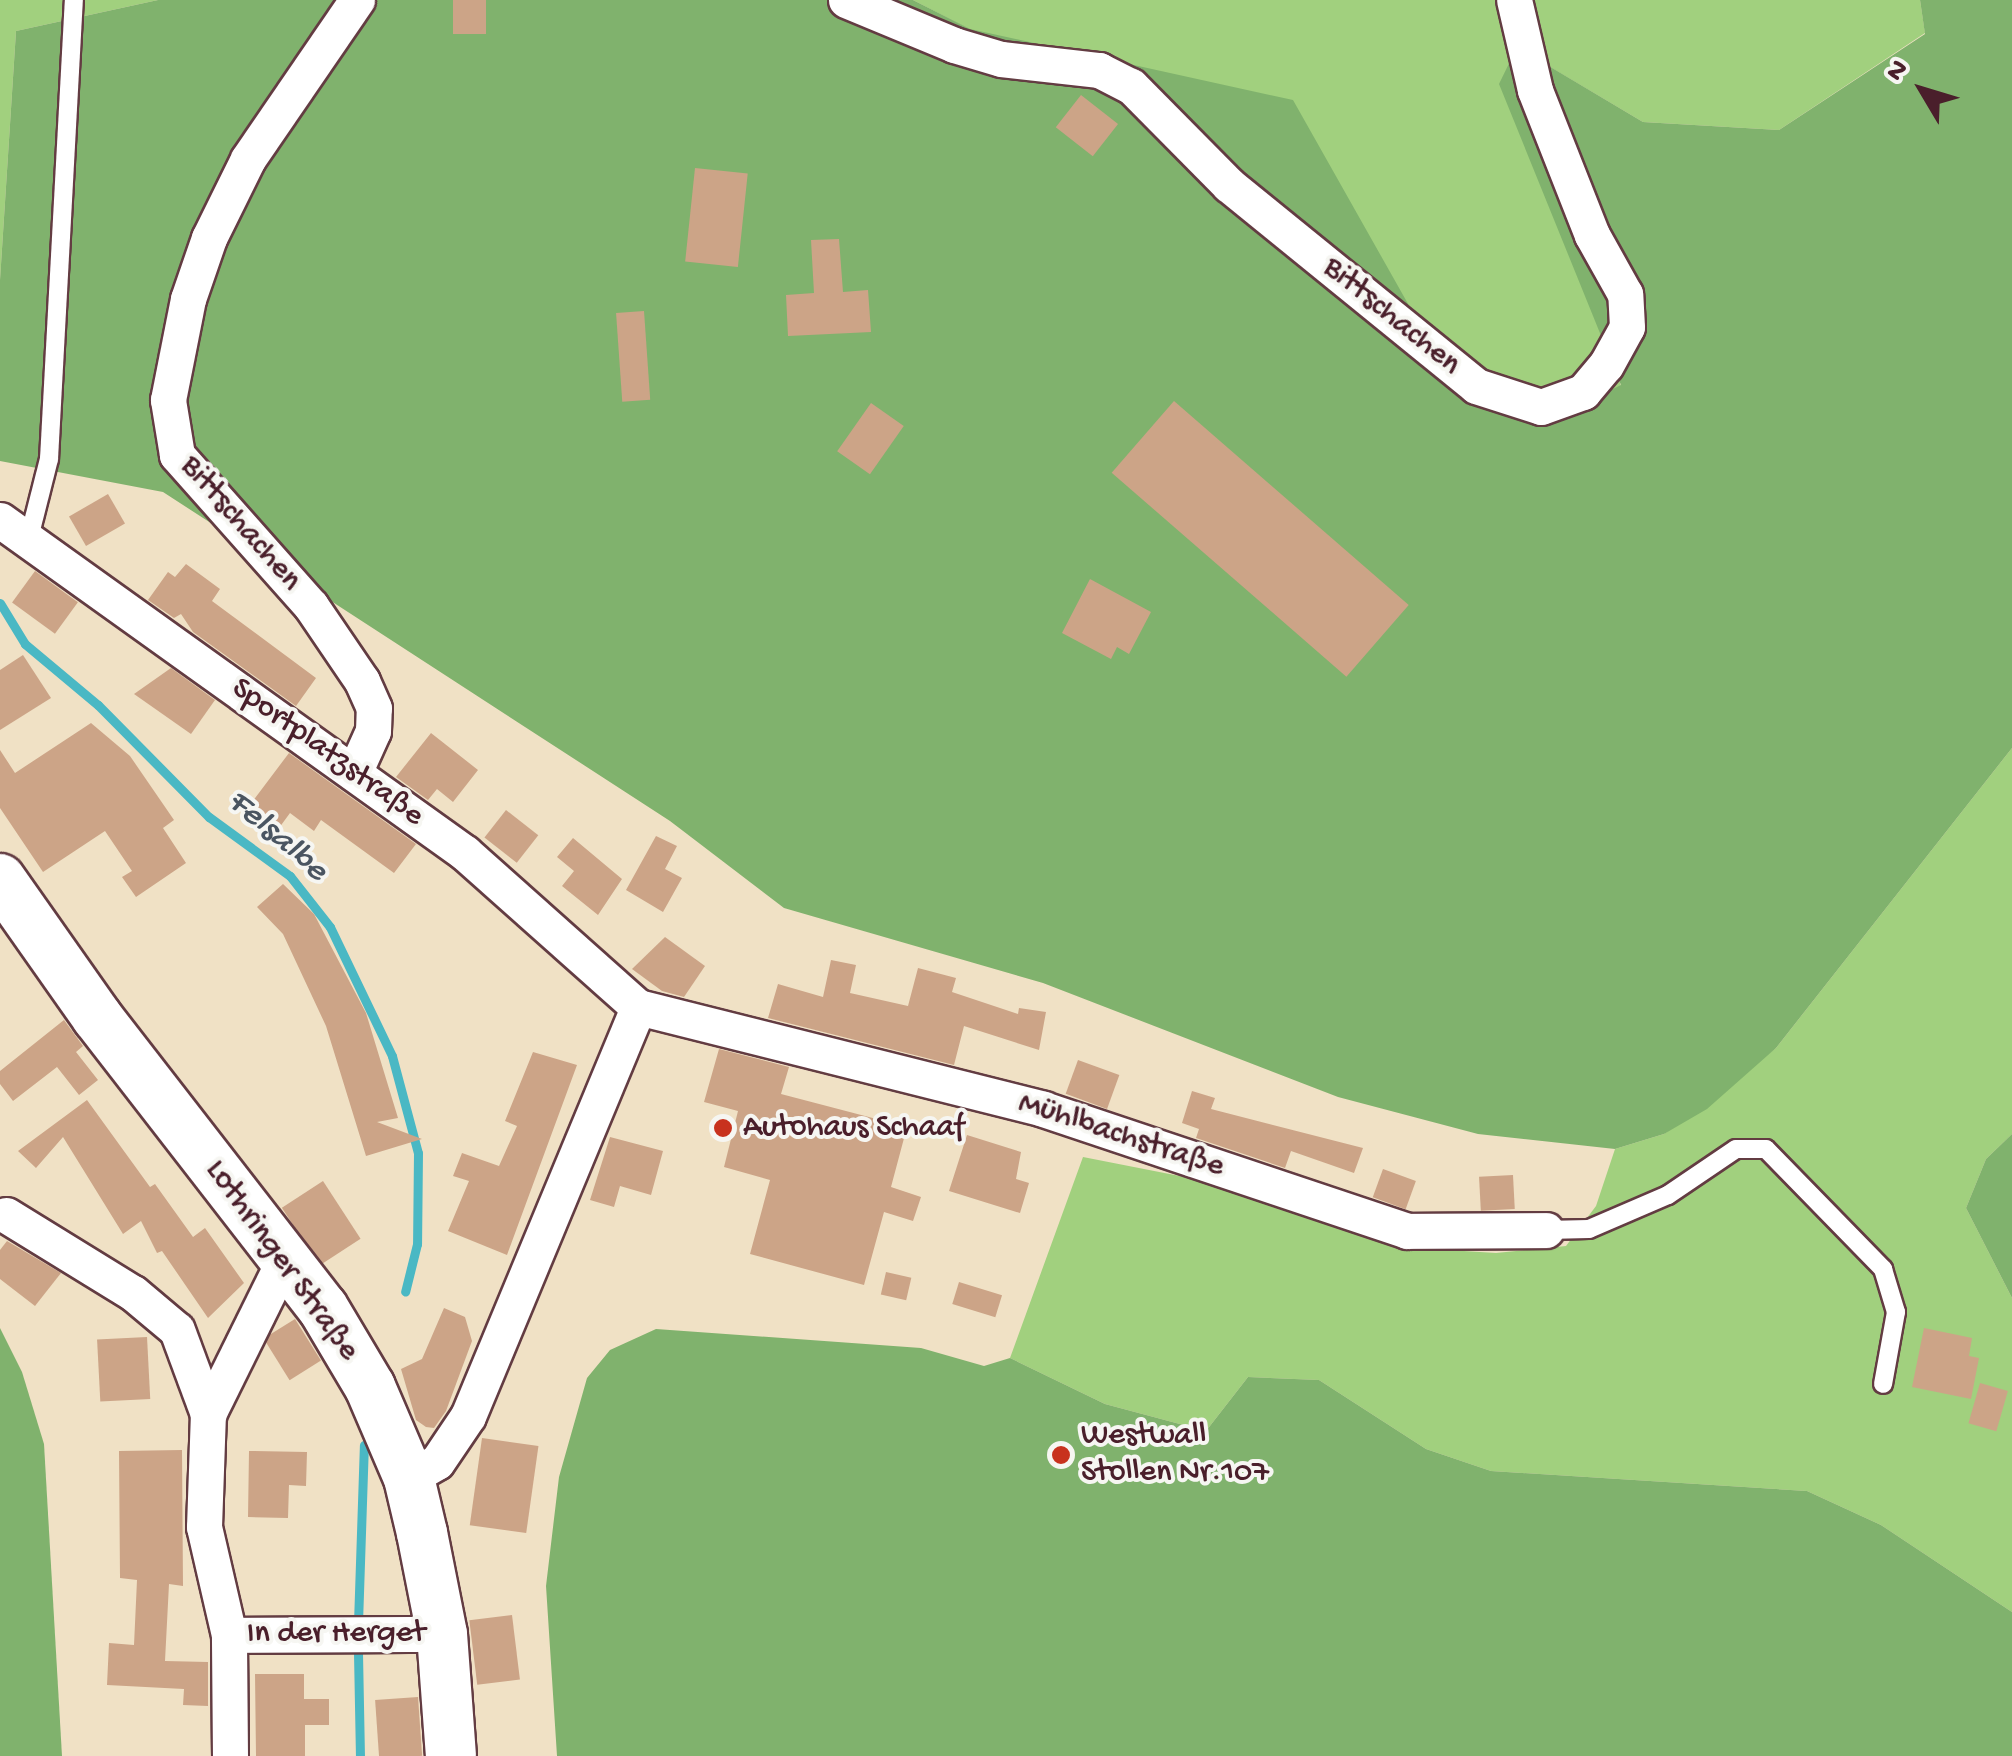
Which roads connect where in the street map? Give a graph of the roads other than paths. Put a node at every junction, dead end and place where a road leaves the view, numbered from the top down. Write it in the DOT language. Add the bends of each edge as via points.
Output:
graph roads {
  1 [pos="74,0"];
  2 [pos="357,0"];
  3 [pos="846,0"];
  4 [pos="1514,0"];
  5 [pos="14,529"];
  6 [pos="354,773"];
  7 [pos="0,879"];
  8 [pos="638,1007"];
  9 [pos="6,1215"];
  10 [pos="1546,1230"];
  11 [pos="285,1258"];
  12 [pos="1883,1384"];
  13 [pos="208,1414"];
  14 [pos="409,1478"];
  15 [pos="442,1634"];
  16 [pos="229,1635"];
  17 [pos="230,1756"];
  18 [pos="451,1756"];
  1 -- 5 [label="lane" via="49,459"];
  2 -- 6 [label="street, Bittschachen" via="248,159 209,238 188,299 168,400 177,455 311,606 362,681 374,708 373,731"];
  3 -- 4 [label="street, Bittschachen" via="954,45 1002,59 1099,70 1130,86 1230,185 1476,386 1541,407 1583,392 1606,365 1627,327 1625,294 1592,235 1535,90"];
  5 -- 6 [label="street, Sportplatzstraße"];
  6 -- 8 [label="street, Sportplatzstraße" via="516,892"];
  7 -- 11 [label="main road, Lothringer Straße"];
  8 -- 10 [label="street, Mühlbachstraße" via="1043,1109 1408,1231"];
  8 -- 14 [label="street" via="468,1416 436,1462"];
  9 -- 13 [label="street, In der Herget" via="133,1293 176,1330"];
  10 -- 12 [label="lane, Mühlbachstraße" via="1589,1230 1668,1195 1736,1149 1766,1149 1883,1269 1896,1312"];
  11 -- 13 [label="street, In der Herget"];
  11 -- 14 [label="main road, Lothringer Straße" via="346,1343"];
  13 -- 16 [label="street, In der Herget" via="204,1527"];
  14 -- 15 [label="main road, Lothringer Straße"];
  15 -- 16 [label="street, In der Herget"];
  15 -- 18 [label="main road, Lothringer Straße"];
  16 -- 17 [label="street, In der Herget"];
}
